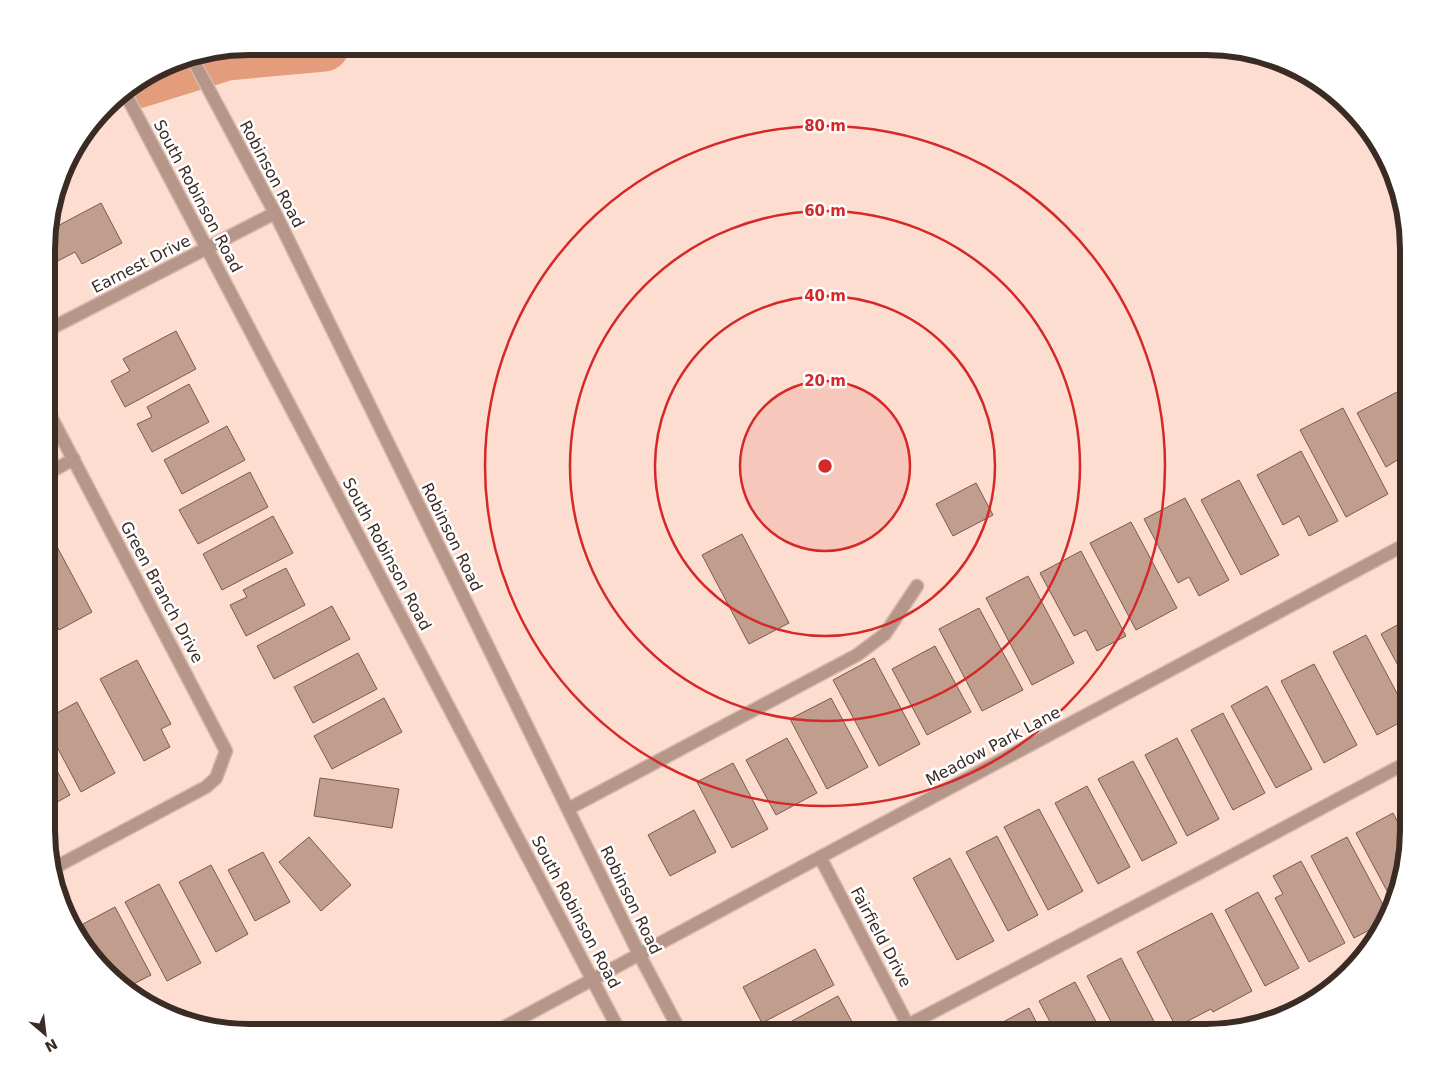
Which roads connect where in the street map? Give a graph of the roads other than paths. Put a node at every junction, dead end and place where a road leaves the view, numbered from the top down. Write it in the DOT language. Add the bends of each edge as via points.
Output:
graph roads {
  1 [pos="195,63"];
  2 [pos="128,98"];
  3 [pos="275,213"];
  4 [pos="207,248"];
  5 [pos="55,326"];
  6 [pos="55,424"];
  7 [pos="74,459"];
  8 [pos="55,469"];
  9 [pos="1400,547"];
  10 [pos="917,586"];
  11 [pos="1400,766"];
  12 [pos="568,810"];
  13 [pos="820,857"];
  14 [pos="58,865"];
  15 [pos="639,954"];
  16 [pos="593,979"];
  17 [pos="510,1024"];
  18 [pos="616,1024"];
  19 [pos="677,1024"];
  20 [pos="907,1024"];
  21 [pos="919,1024"];
  1 -- 3 [label="street, Robinson Road"];
  2 -- 4 [label="street, South Robinson Road"];
  3 -- 4 [label="street, Earnest Drive"];
  3 -- 12 [label="street, Robinson Road"];
  4 -- 5 [label="street, Earnest Drive"];
  4 -- 16 [label="street, South Robinson Road"];
  6 -- 7 [label="street, Green Branch Drive"];
  7 -- 8 [label="street"];
  7 -- 14 [label="street, Green Branch Drive" via="226,750 216,778 206,787"];
  9 -- 13 [label="street, Meadow Park Lane"];
  10 -- 12 [label="street" via="885,634 857,655"];
  11 -- 21 [label="street"];
  12 -- 15 [label="street, Robinson Road"];
  13 -- 15 [label="street, Meadow Park Lane"];
  13 -- 20 [label="street, Fairfield Drive"];
  15 -- 16 [label="street, Meadow Park Lane"];
  15 -- 19 [label="street, Robinson Road"];
  16 -- 17 [label="street, Meadow Park Lane"];
  16 -- 18 [label="street, South Robinson Road"];
}
